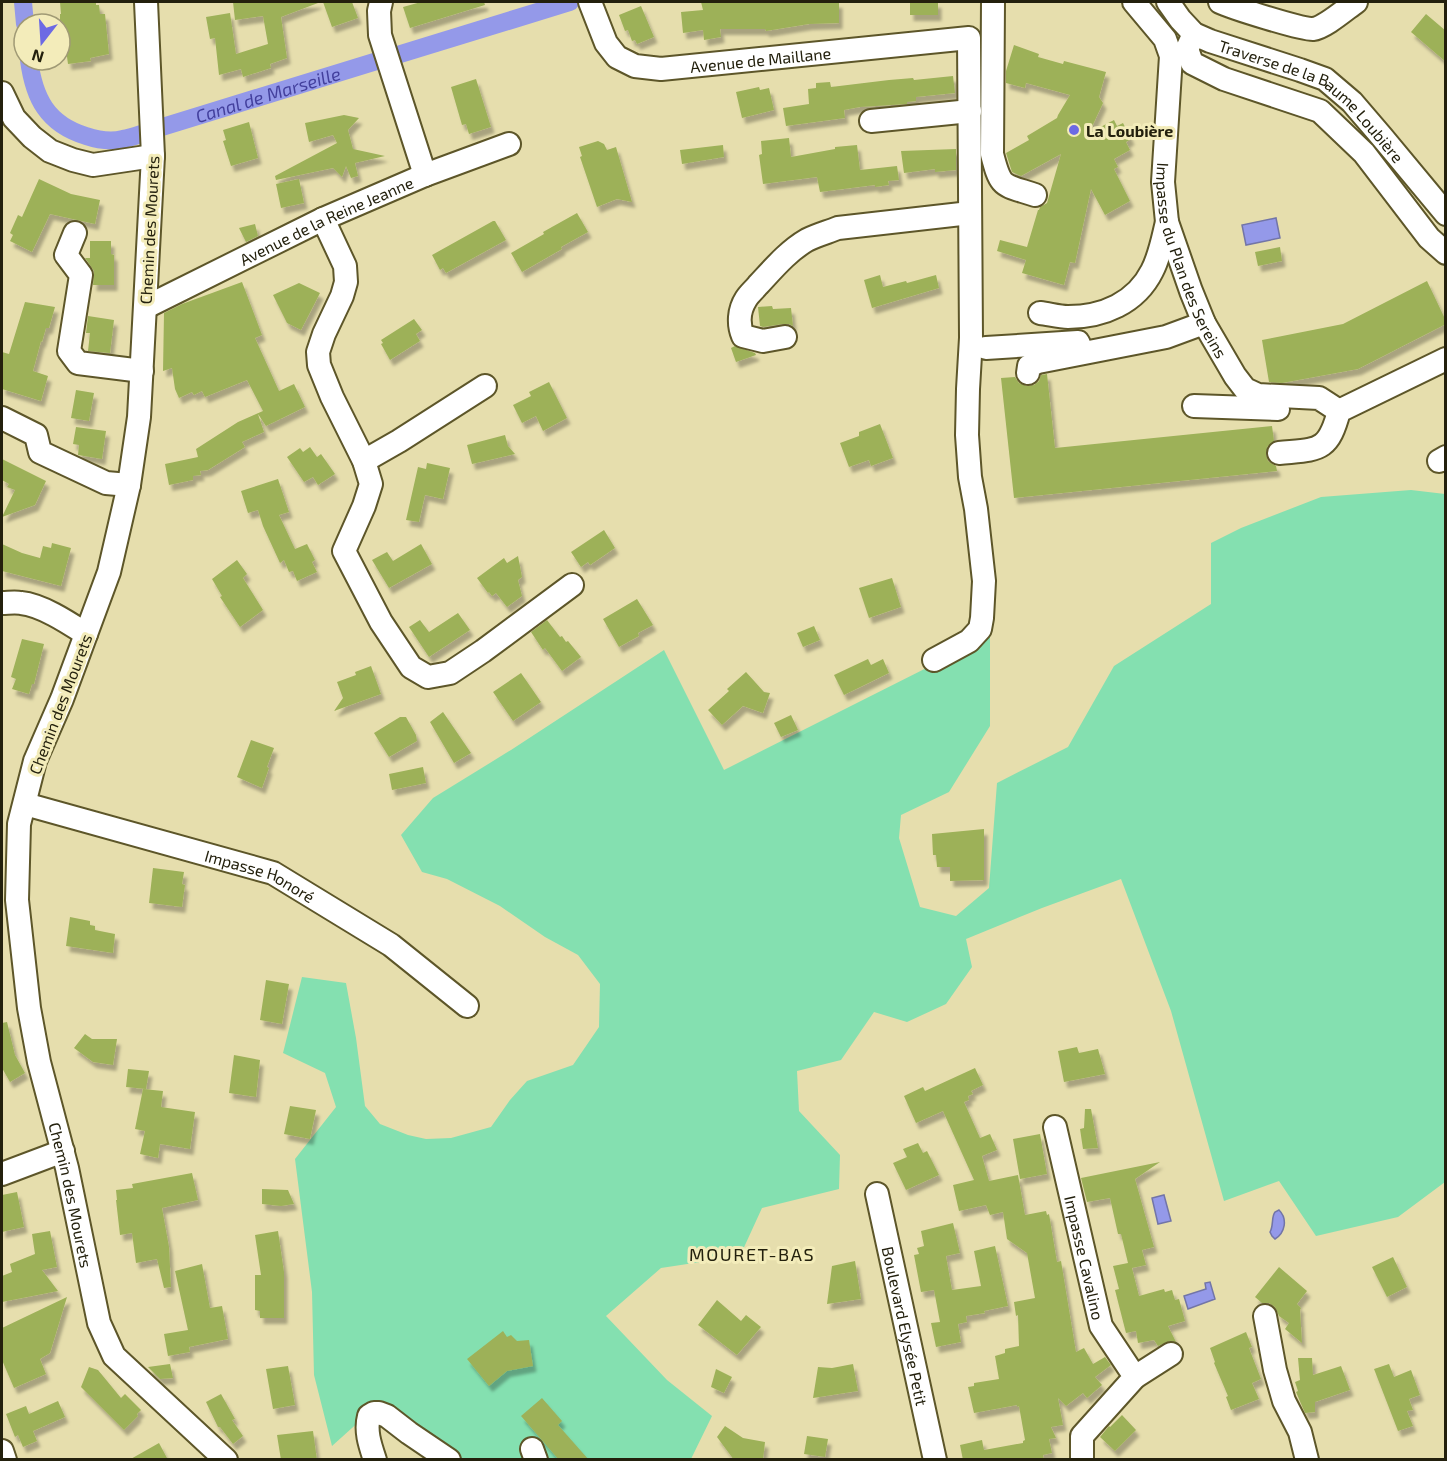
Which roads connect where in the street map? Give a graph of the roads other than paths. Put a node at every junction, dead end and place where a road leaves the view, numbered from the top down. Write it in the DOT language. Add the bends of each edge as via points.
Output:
graph roads {
  1 [pos="146,2"];
  2 [pos="381,2"];
  3 [pos="993,2"];
  4 [pos="1134,2"];
  5 [pos="1168,2"];
  6 [pos="1220,2"];
  7 [pos="1356,2"];
  8 [pos="591,5"];
  9 [pos="1194,33"];
  10 [pos="2,93"];
  11 [pos="970,106"];
  12 [pos="871,120"];
  13 [pos="509,144"];
  14 [pos="153,150"];
  15 [pos="424,175"];
  16 [pos="1035,195"];
  17 [pos="970,213"];
  18 [pos="1446,214"];
  19 [pos="323,219"];
  20 [pos="1167,222"];
  21 [pos="75,233"];
  22 [pos="1446,253"];
  23 [pos="146,307"];
  24 [pos="1040,313"];
  25 [pos="1204,323"];
  26 [pos="785,338"];
  27 [pos="986,348"];
  28 [pos="1083,354"];
  29 [pos="1446,359"];
  30 [pos="142,371"];
  31 [pos="1028,373"];
  32 [pos="485,386"];
  33 [pos="1194,406"];
  34 [pos="1339,411"];
  35 [pos="2,418"];
  36 [pos="1279,453"];
  37 [pos="364,461"];
  38 [pos="129,485"];
  39 [pos="572,585"];
  40 [pos="2,603"];
  41 [pos="86,634"];
  42 [pos="934,660"];
  43 [pos="25,804"];
  44 [pos="467,1006"];
  45 [pos="1055,1127"];
  46 [pos="63,1151"];
  47 [pos="2,1174"];
  48 [pos="877,1194"];
  49 [pos="1265,1316"];
  50 [pos="1171,1354"];
  51 [pos="1135,1377"];
  52 [pos="2,1451"];
  53 [pos="5,1460"];
  54 [pos="226,1460"];
  55 [pos="375,1460"];
  56 [pos="449,1460"];
  57 [pos="935,1460"];
  58 [pos="1082,1460"];
  59 [pos="1306,1460"];
  1 -- 14 [label="street, Chemin des Mourets"];
  2 -- 15 [label="street" via="380,35"];
  3 -- 16 [label="street" via="992,154 1004,185"];
  4 -- 20 [label="street, Impasse du Plan des Sereins" via="1165,39 1171,56 1163,182"];
  5 -- 9 [label="street, Traverse de la Baume Loubière"];
  6 -- 7 [label="street" via="1313,29"];
  8 -- 11 [label="street, Avenue de Maillane" via="606,43 617,57 635,66 661,69 969,38"];
  9 -- 18 [label="street, Traverse de la Baume Loubière" via="1325,79 1352,102"];
  9 -- 22 [label="street" via="1187,49 1192,63 1224,79 1320,111 1364,153 1429,238"];
  10 -- 14 [label="street" via="14,118 50,151 93,165"];
  11 -- 12 [label="street"];
  11 -- 17 [label="street"];
  13 -- 15 [label="street, Avenue de la Reine Jeanne"];
  14 -- 23 [label="street, Chemin des Mourets"];
  15 -- 19 [label="street, Avenue de la Reine Jeanne"];
  17 -- 26 [label="street" via="838,228 806,241 752,292 741,313 739,328 743,336 763,341"];
  17 -- 42 [label="street" via="967,435 984,581 982,618 980,629 969,641"];
  19 -- 23 [label="street, Avenue de la Reine Jeanne"];
  19 -- 37 [label="street" via="345,266 346,282 318,352 319,365"];
  20 -- 24 [label="street" via="1153,270 1140,290 1118,307 1066,318"];
  20 -- 25 [label="street, Impasse du Plan des Sereins"];
  21 -- 30 [label="street" via="66,255 81,275 69,351 78,363"];
  23 -- 30 [label="street, Chemin des Mourets"];
  25 -- 28 [label="street" via="1166,337"];
  25 -- 34 [label="street, Impasse du Plan des Sereins" via="1245,389 1258,395 1319,398"];
  27 -- 28 [label="street" via="1078,342"];
  28 -- 31 [label="street" via="1038,362 1029,366"];
  29 -- 34 [label="street"];
  30 -- 38 [label="street, Chemin des Mourets"];
  32 -- 37 [label="street"];
  33 -- 34 [label="street"];
  34 -- 36 [label="street" via="1330,438 1316,450"];
  35 -- 38 [label="street" via="36,435 40,452 106,483"];
  37 -- 39 [label="street" via="371,484 344,551 381,622 411,667 419,672 428,677 450,673"];
  38 -- 41 [label="street, Chemin des Mourets" via="109,572"];
  40 -- 41 [label="street" via="36,608"];
  41 -- 43 [label="street, Chemin des Mourets" via="35,761"];
  43 -- 44 [label="street, Impasse Honoré" via="273,873 391,945"];
  43 -- 46 [label="street, Chemin des Mourets" via="19,824 17,900 29,1008"];
  45 -- 51 [label="street, Impasse Cavalino" via="1101,1326"];
  46 -- 47 [label="street"];
  46 -- 54 [label="street, Chemin des Mourets" via="99,1323 114,1356"];
  48 -- 57 [label="street, Boulevard Elysée Petit"];
  49 -- 59 [label="street" via="1275,1370 1284,1401 1300,1432"];
  50 -- 51 [label="street"];
  51 -- 58 [label="street" via="1082,1436"];
  52 -- 53 [label="street"];
  55 -- 56 [label="street" via="367,1432 369,1416 374,1413 387,1416"];
}
